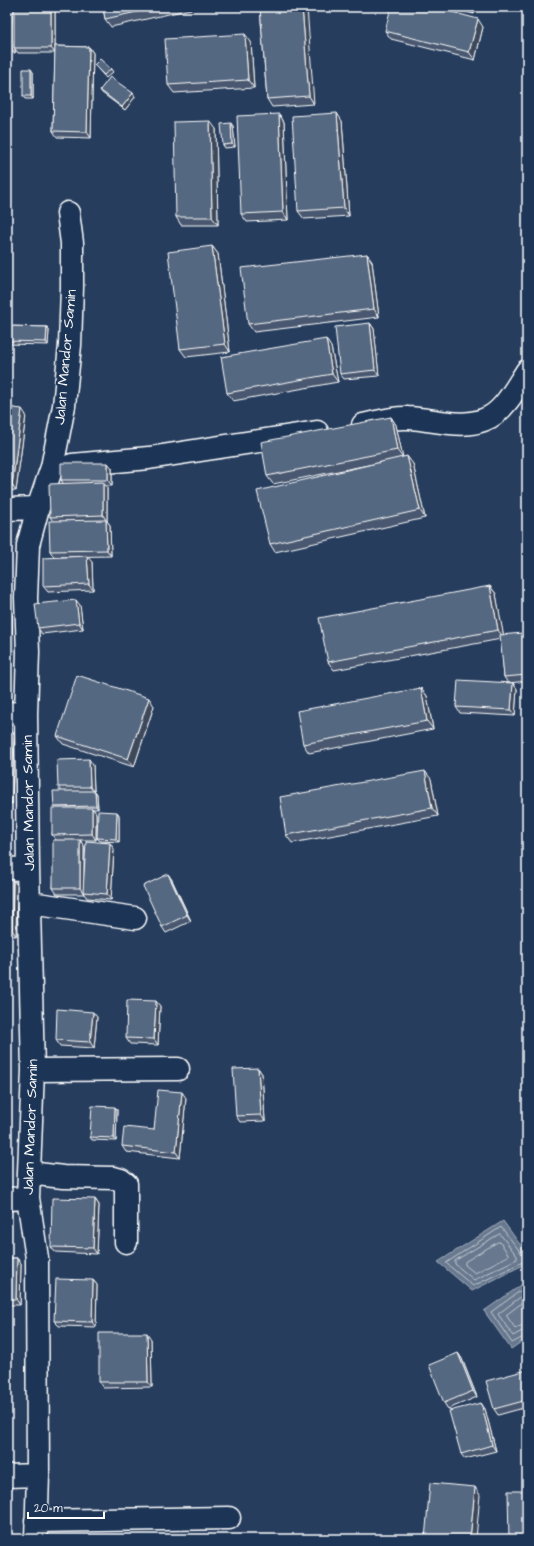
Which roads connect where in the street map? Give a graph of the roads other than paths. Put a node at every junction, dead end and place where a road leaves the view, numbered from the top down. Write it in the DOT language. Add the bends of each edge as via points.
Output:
graph roads {
  1 [pos="68,213"];
  2 [pos="527,371"];
  3 [pos="52,467"];
  4 [pos="38,508"];
  5 [pos="7,509"];
  6 [pos="17,713"];
  7 [pos="28,868"];
  8 [pos="7,870"];
  9 [pos="30,903"];
  10 [pos="135,918"];
  11 [pos="178,1069"];
  12 [pos="33,1070"];
  13 [pos="29,1173"];
  14 [pos="17,1198"];
  15 [pos="126,1242"];
  16 [pos="38,1475"];
  17 [pos="7,1476"];
  18 [pos="229,1518"];
  19 [pos="36,1530"];
  1 -- 3 [label="street, Jalan Mandor Samin" via="72,243 70,345 64,406"];
  2 -- 3 [label="street" via="504,405 491,416 478,421 463,424 407,418 391,419 150,458"];
  3 -- 4 [label="street, Jalan Mandor Samin"];
  4 -- 5 [label="street"];
  4 -- 6 [label="street, Jalan Mandor Samin" via="28,545 28,652"];
  6 -- 7 [label="street, Jalan Mandor Samin"];
  7 -- 8 [label="street"];
  7 -- 9 [label="street, Jalan Mandor Samin"];
  9 -- 10 [label="street"];
  9 -- 12 [label="street, Jalan Mandor Samin"];
  11 -- 12 [label="street"];
  12 -- 13 [label="street, Jalan Mandor Samin"];
  13 -- 14 [label="street, Jalan Mandor Samin"];
  13 -- 15 [label="street" via="121,1180 126,1184"];
  14 -- 16 [label="street, Jalan Mandor Samin" via="37,1258"];
  16 -- 17 [label="street"];
  16 -- 19 [label="street, Jalan Mandor Samin"];
  18 -- 19 [label="street"];
}
